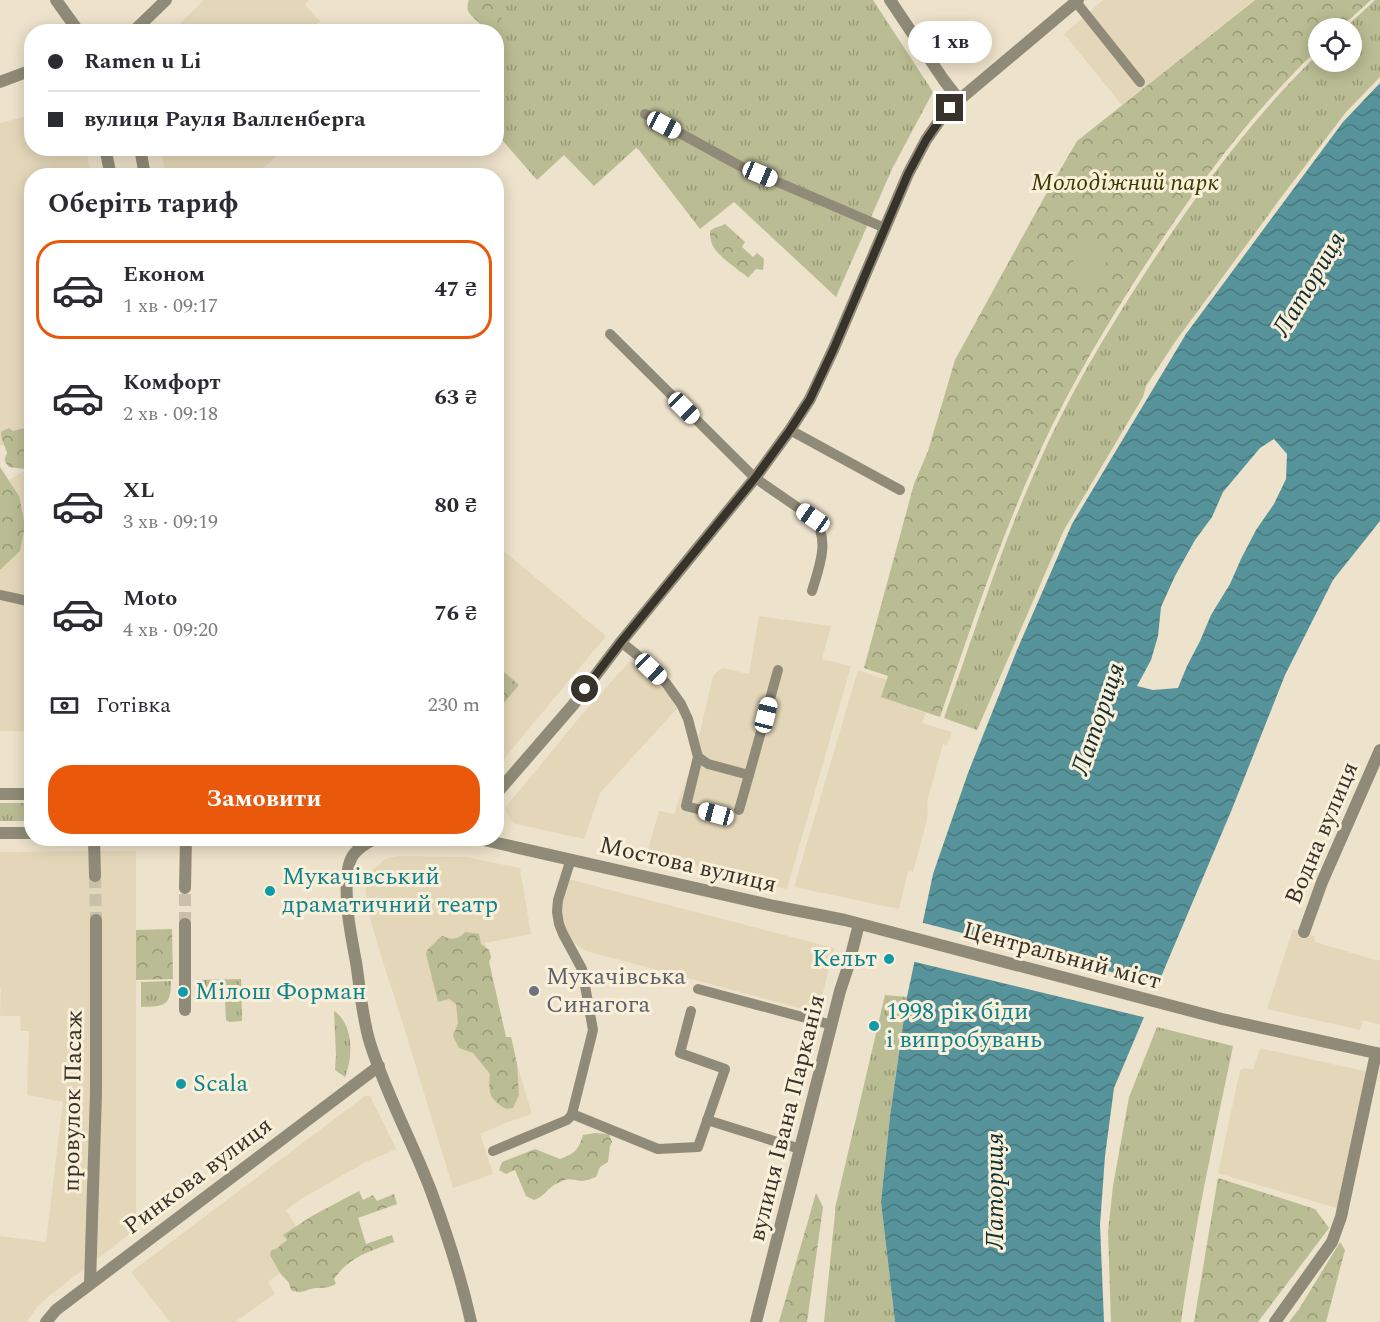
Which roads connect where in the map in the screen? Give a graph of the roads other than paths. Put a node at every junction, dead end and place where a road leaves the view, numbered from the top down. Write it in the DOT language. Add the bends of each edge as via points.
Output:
graph roads {
  1 [pos="56,0"];
  2 [pos="166,0"];
  3 [pos="890,0"];
  4 [pos="1077,1"];
  5 [pos="73,24"];
  6 [pos="141,24"];
  7 [pos="24,73"];
  8 [pos="0,82"];
  9 [pos="1140,82"];
  10 [pos="959,100"];
  11 [pos="645,114"];
  12 [pos="885,228"];
  13 [pos="610,334"];
  14 [pos="790,430"];
  15 [pos="755,478"];
  16 [pos="900,490"];
  17 [pos="812,591"];
  18 [pos="0,595"];
  19 [pos="24,600"];
  20 [pos="621,642"];
  21 [pos="778,670"];
  22 [pos="1380,750"];
  23 [pos="698,757"];
  24 [pos="749,775"];
  25 [pos="504,785"];
  26 [pos="0,794"];
  27 [pos="24,794"];
  28 [pos="739,810"];
  29 [pos="716,814"];
  30 [pos="0,833"];
  31 [pos="24,833"];
  32 [pos="504,844"];
  33 [pos="94,846"];
  34 [pos="186,846"];
  35 [pos="362,846"];
  36 [pos="571,859"];
  37 [pos="95,876"];
  38 [pos="185,888"];
  39 [pos="96,920"];
  40 [pos="185,924"];
  41 [pos="859,924"];
  42 [pos="1304,932"];
  43 [pos="891,933"];
  44 [pos="698,989"];
  45 [pos="185,1010"];
  46 [pos="691,1011"];
  47 [pos="832,1025"];
  48 [pos="1378,1054"];
  49 [pos="379,1066"];
  50 [pos="572,1114"];
  51 [pos="707,1120"];
  52 [pos="800,1149"];
  53 [pos="493,1151"];
  54 [pos="90,1284"];
  55 [pos="46,1322"];
  56 [pos="471,1322"];
  57 [pos="756,1322"];
  58 [pos="1275,1322"];
  1 -- 5 [label="street"];
  2 -- 6 [label="street"];
  3 -- 10 [label="street"];
  4 -- 9 [label="lane"];
  4 -- 10 [label="street"];
  7 -- 8 [label="street"];
  10 -- 12 [label="street" via="926,140"];
  11 -- 12 [label="lane" via="740,166"];
  12 -- 14 [label="street" via="810,399"];
  13 -- 15 [label="lane"];
  14 -- 15 [label="street"];
  14 -- 16 [label="lane"];
  15 -- 17 [label="lane" via="818,524 823,541"];
  15 -- 20 [label="street"];
  18 -- 19 [label="lane"];
  20 -- 23 [label="lane" via="666,683 681,704"];
  20 -- 25 [label="street"];
  21 -- 24 [label="lane"];
  22 -- 42 [label="street, Водна вулиця"];
  23 -- 24 [label="lane" via="708,764"];
  23 -- 29 [label="lane" via="686,806"];
  24 -- 28 [label="lane"];
  26 -- 27 [label="street"];
  30 -- 31 [label="street"];
  32 -- 36 [label="street, Мостова вулиця"];
  33 -- 37 [label="street"];
  34 -- 38 [label="street"];
  35 -- 49 [label="street" via="354,854 346,880 349,921 364,1016"];
  36 -- 41 [label="street, Мостова вулиця"];
  36 -- 50 [label="lane" via="557,912 563,934 582,969 593,1030"];
  39 -- 54 [label="street, провулок Пасаж"];
  40 -- 45 [label="street"];
  41 -- 43 [label="street, Мостова вулиця"];
  41 -- 47 [label="street, вулиця Івана Парканія"];
  43 -- 48 [label="street, Центральний міст" via="1222,1019"];
  44 -- 47 [label="lane"];
  46 -- 51 [label="lane" via="680,1053 725,1069"];
  47 -- 52 [label="street, вулиця Івана Парканія"];
  48 -- 58 [label="street" via="1332,1242"];
  49 -- 54 [label="street, Ринкова вулиця"];
  49 -- 56 [label="street" via="450,1245"];
  50 -- 51 [label="lane" via="658,1149 698,1147"];
  50 -- 53 [label="lane" via="567,1120"];
  51 -- 52 [label="lane"];
  52 -- 57 [label="street, вулиця Івана Парканія"];
  54 -- 55 [label="street, Ринкова вулиця"];
}
